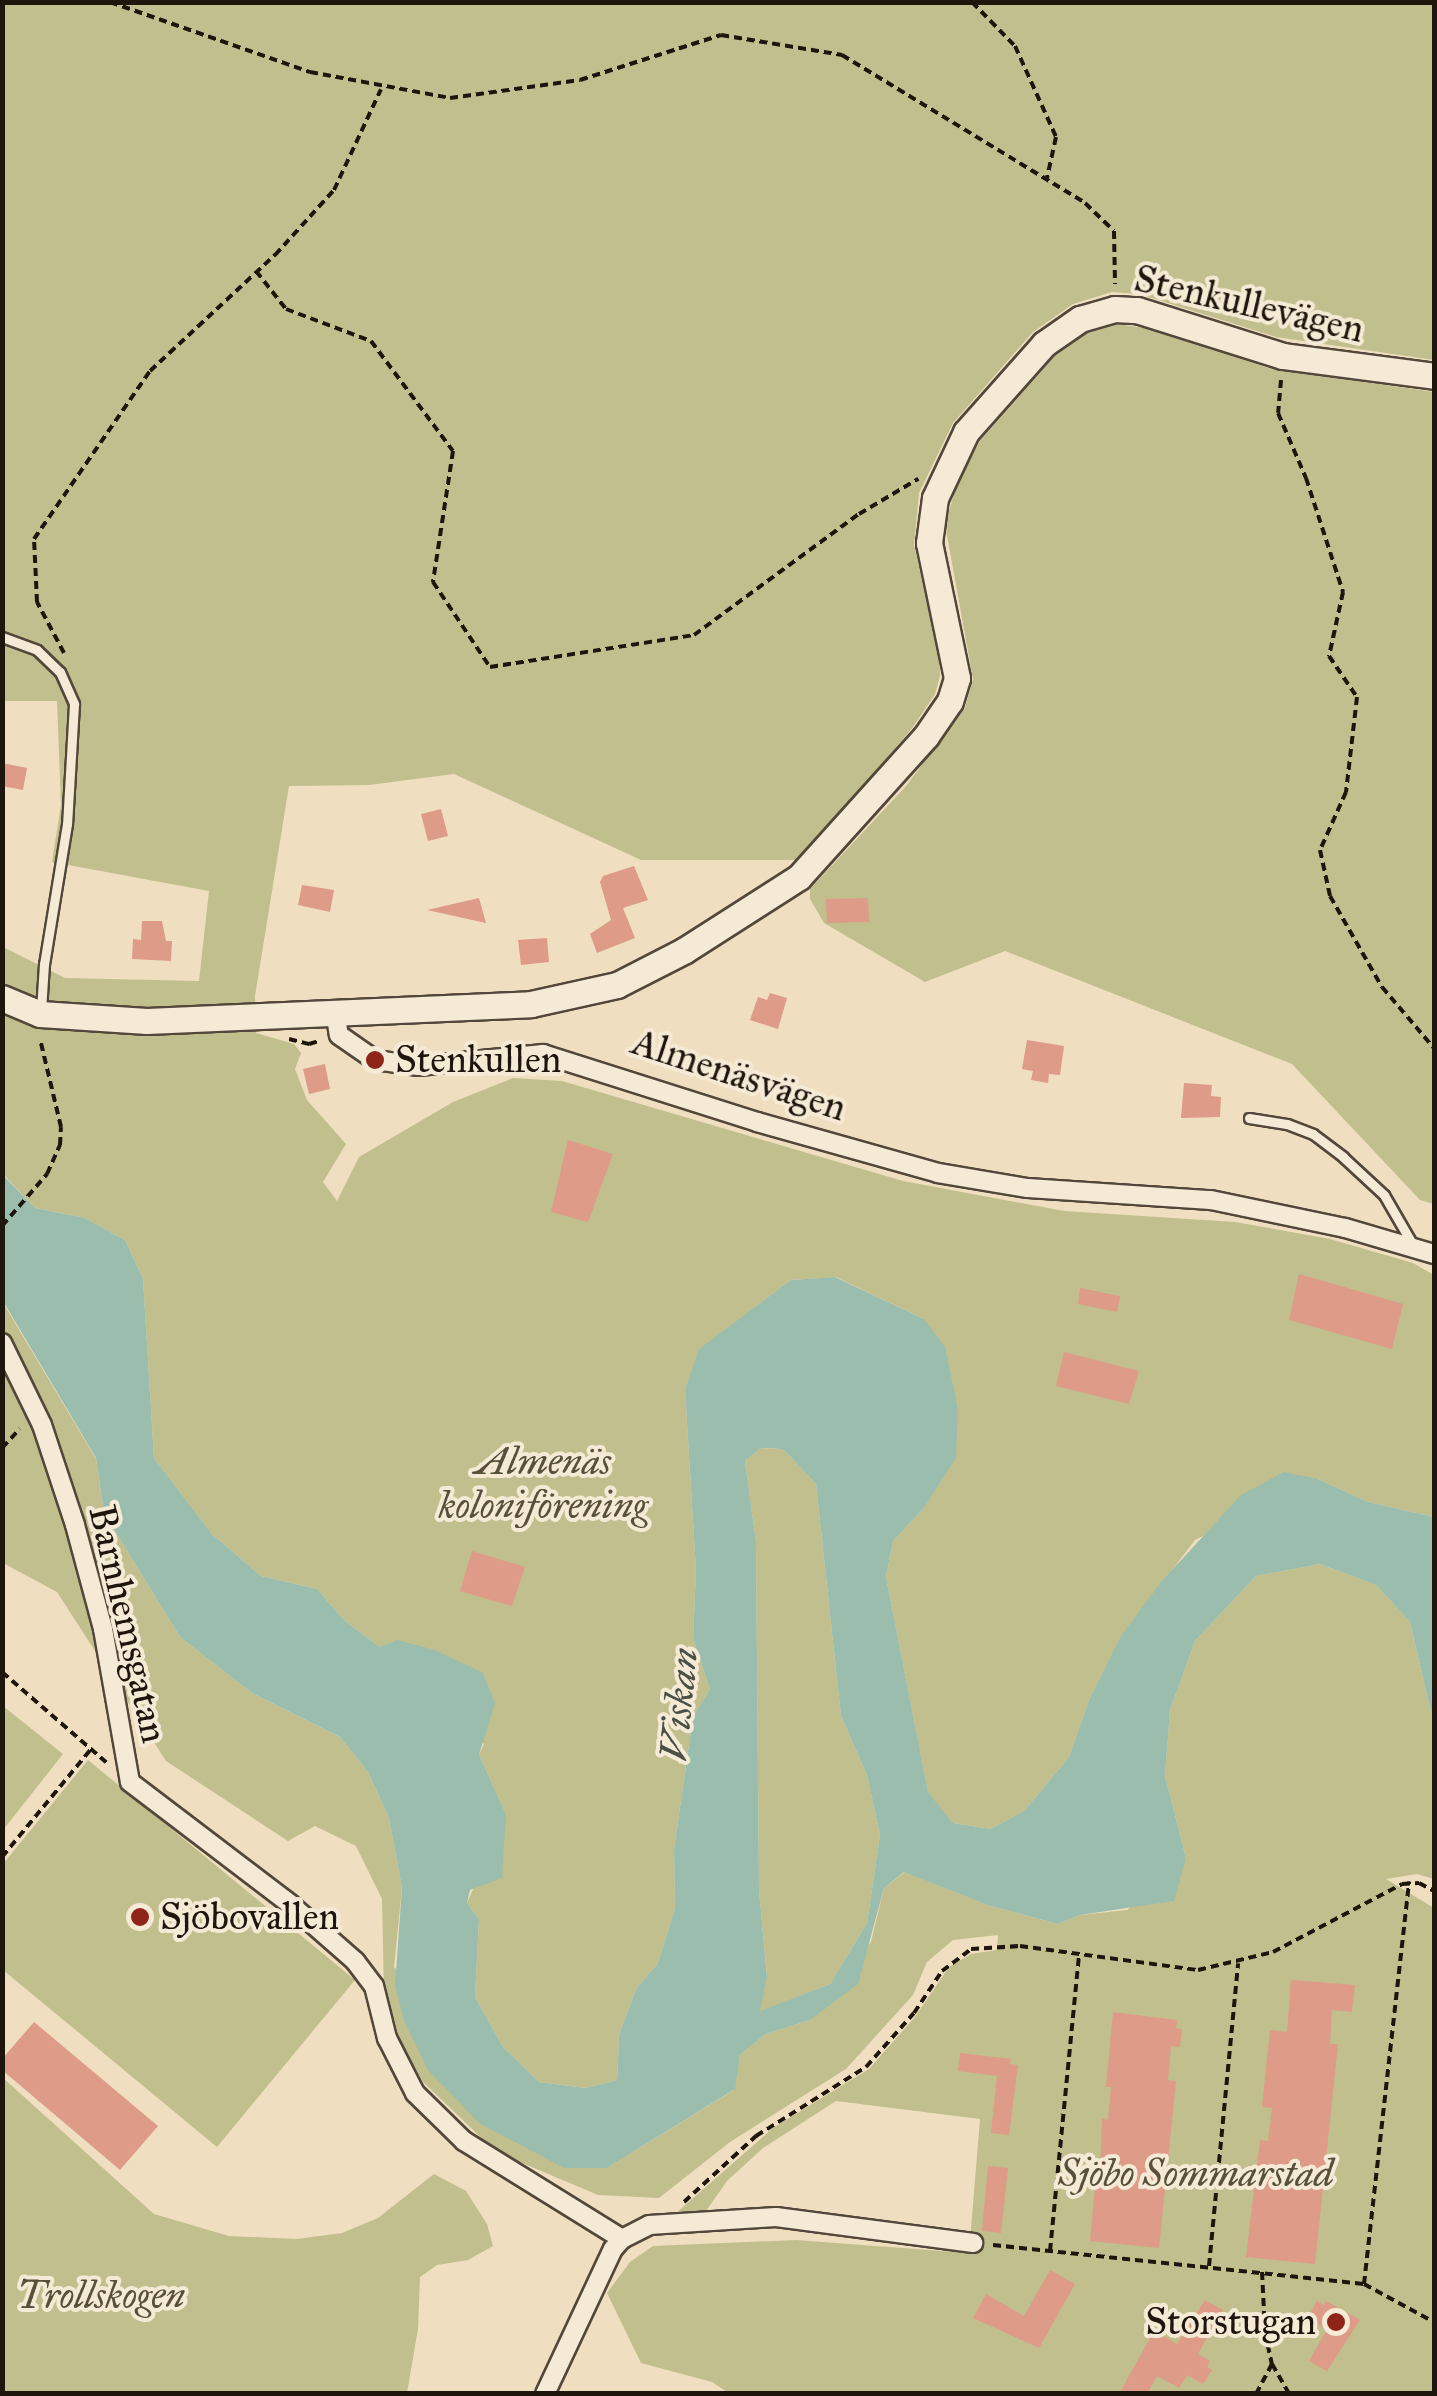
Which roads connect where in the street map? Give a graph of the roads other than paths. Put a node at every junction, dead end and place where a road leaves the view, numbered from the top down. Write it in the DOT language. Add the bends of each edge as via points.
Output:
graph roads {
  1 [pos="1434,376"];
  2 [pos="2,637"];
  3 [pos="2,998"];
  4 [pos="334,1012"];
  5 [pos="40,1014"];
  6 [pos="1249,1118"];
  7 [pos="1414,1248"];
  8 [pos="1434,1254"];
  9 [pos="2,1343"];
  10 [pos="622,2238"];
  11 [pos="974,2242"];
  12 [pos="545,2394"];
  1 -- 4 [label="street, Stenkullevägen" via="1283,356 1158,313 1115,309 1080,319 1044,344 966,432 929,523 957,678 950,700 894,775 799,877 685,950 592,994 531,1004"];
  2 -- 5 [label="lane" via="37,650 60,672 74,704 67,824"];
  3 -- 5 [label="street"];
  4 -- 5 [label="street" via="147,1021"];
  4 -- 7 [label="street, Almenäsvägen" via="339,1035 375,1060 418,1066 543,1054 938,1172 1028,1188 1211,1200"];
  6 -- 7 [label="lane" via="1313,1134 1343,1157 1384,1195"];
  7 -- 8 [label="street, Almenäsvägen"];
  9 -- 10 [label="street, Barnhemsgatan" via="42,1425 76,1525 103,1629 130,1782 355,1960 374,1986 386,2038 415,2093 464,2141"];
  10 -- 11 [label="street" via="648,2225 776,2217"];
  10 -- 12 [label="street"];
}
